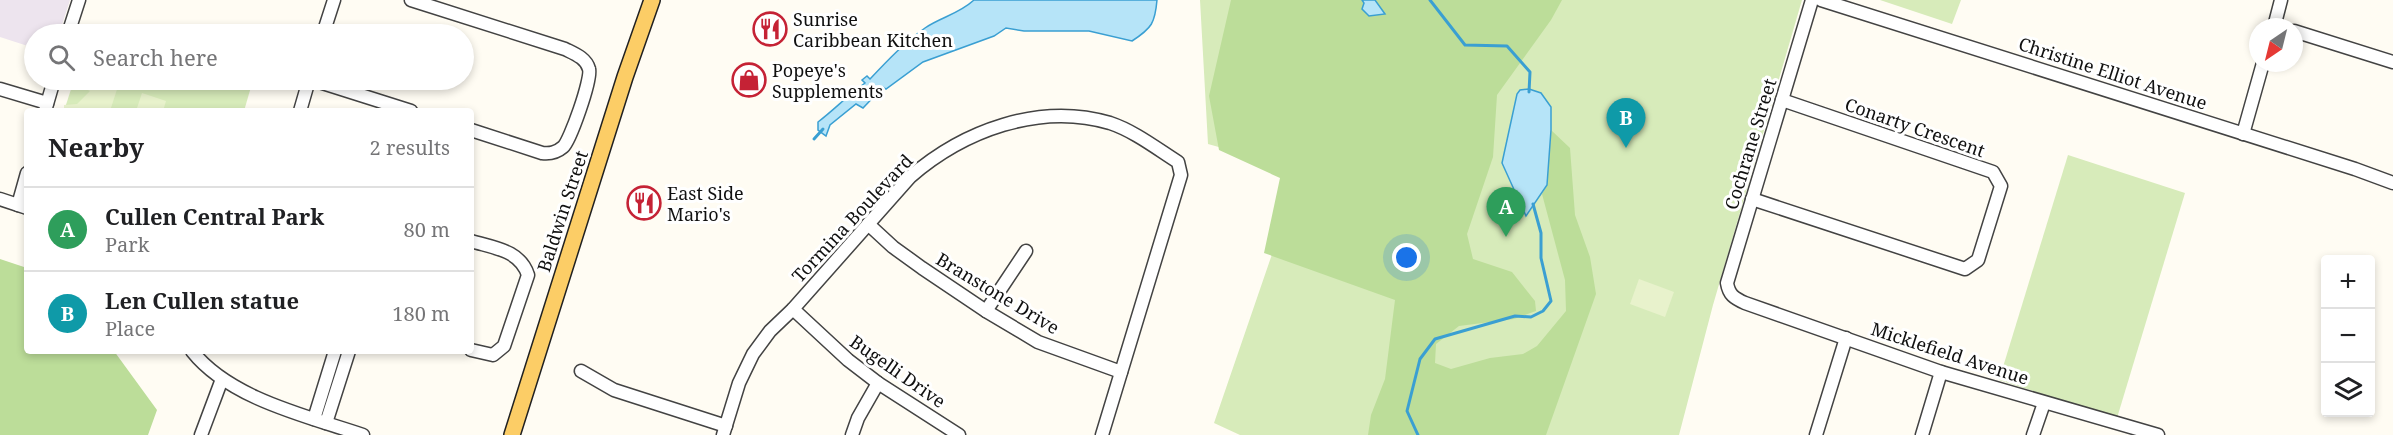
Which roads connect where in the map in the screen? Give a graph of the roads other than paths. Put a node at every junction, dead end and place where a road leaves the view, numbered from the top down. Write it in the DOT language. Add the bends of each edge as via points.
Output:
graph roads {
  1 [pos="79,0"];
  2 [pos="334,0"];
  3 [pos="411,0"];
  4 [pos="652,0"];
  5 [pos="1812,0"];
  6 [pos="1821,0"];
  7 [pos="2281,0"];
  8 [pos="2278,18"];
  9 [pos="71,24"];
  10 [pos="326,24"];
  11 [pos="2303,34"];
  12 [pos="2393,62"];
  13 [pos="2260,72"];
  14 [pos="0,89"];
  15 [pos="51,90"];
  16 [pos="307,90"];
  17 [pos="343,90"];
  18 [pos="1782,100"];
  19 [pos="46,107"];
  20 [pos="301,108"];
  21 [pos="401,108"];
  22 [pos="474,131"];
  23 [pos="2243,134"];
  24 [pos="2393,183"];
  25 [pos="0,199"];
  26 [pos="1752,199"];
  27 [pos="22,206"];
  28 [pos="868,224"];
  29 [pos="474,242"];
  30 [pos="1026,251"];
  31 [pos="1733,297"];
  32 [pos="793,309"];
  33 [pos="986,311"];
  34 [pos="1846,338"];
  35 [pos="474,351"];
  36 [pos="195,354"];
  37 [pos="334,354"];
  38 [pos="348,354"];
  39 [pos="581,371"];
  40 [pos="1121,372"];
  41 [pos="1941,372"];
  42 [pos="222,379"];
  43 [pos="878,383"];
  44 [pos="2044,403"];
  45 [pos="320,421"];
  46 [pos="724,431"];
  47 [pos="201,435"];
  48 [pos="363,435"];
  49 [pos="512,435"];
  50 [pos="852,435"];
  51 [pos="959,435"];
  52 [pos="1102,435"];
  53 [pos="1816,435"];
  54 [pos="1922,435"];
  55 [pos="2033,435"];
  56 [pos="2158,435"];
  1 -- 9 [label="street"];
  2 -- 10 [label="street"];
  3 -- 22 [label="street" via="566,49 581,57 590,69 589,86 565,146 553,154"];
  4 -- 49 [label="main road, Baldwin Street"];
  5 -- 18 [label="street, Cochrane Street"];
  6 -- 23 [label="street, Christine Elliot Avenue"];
  7 -- 8 [label="street"];
  11 -- 12 [label="street"];
  13 -- 23 [label="street"];
  14 -- 19 [label="street"];
  15 -- 19 [label="street"];
  16 -- 20 [label="street"];
  17 -- 21 [label="street"];
  18 -- 26 [label="street, Cochrane Street"];
  18 -- 26 [label="street, Conarty Crescent" via="1993,172 2001,186 1978,260 1965,269"];
  23 -- 24 [label="street, Christine Elliot Avenue"];
  25 -- 27 [label="street"];
  26 -- 31 [label="street, Cochrane Street" via="1727,283"];
  28 -- 32 [label="street, Tormina Boulevard"];
  28 -- 33 [label="street, Branstone Drive" via="893,247"];
  28 -- 40 [label="street, Tormina Boulevard" via="931,159 977,133 1001,125 1056,117 1084,118 1132,133 1178,162 1181,175"];
  29 -- 35 [label="street" via="513,254 524,263 528,275 504,346 493,355"];
  30 -- 33 [label="street"];
  31 -- 34 [label="street, Micklefield Avenue"];
  32 -- 43 [label="street, Bugelli Drive"];
  32 -- 46 [label="street, Tormina Boulevard" via="753,354 739,382"];
  33 -- 40 [label="street, Branstone Drive" via="1038,342"];
  34 -- 41 [label="street, Micklefield Avenue"];
  34 -- 53 [label="street"];
  36 -- 42 [label="street"];
  37 -- 45 [label="street"];
  38 -- 45 [label="street"];
  39 -- 46 [label="street" via="614,390"];
  40 -- 52 [label="street, Tormina Boulevard"];
  41 -- 44 [label="street, Micklefield Avenue"];
  41 -- 54 [label="street"];
  42 -- 45 [label="street" via="277,406"];
  42 -- 47 [label="street"];
  43 -- 50 [label="street"];
  43 -- 51 [label="street, Bugelli Drive"];
  44 -- 55 [label="street"];
  44 -- 56 [label="street, Micklefield Avenue"];
  45 -- 48 [label="street"];
}
